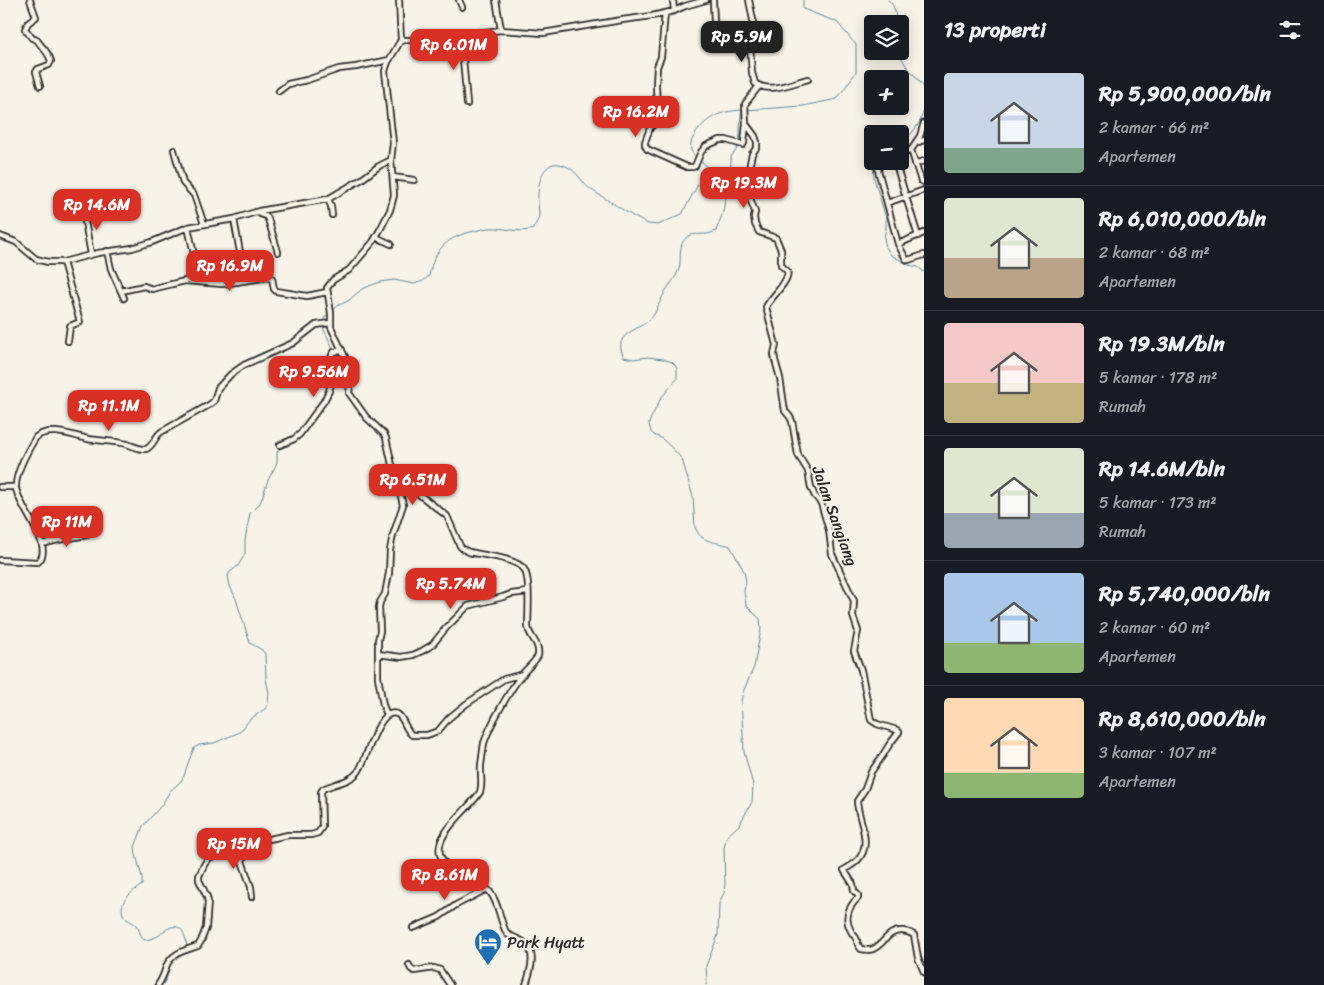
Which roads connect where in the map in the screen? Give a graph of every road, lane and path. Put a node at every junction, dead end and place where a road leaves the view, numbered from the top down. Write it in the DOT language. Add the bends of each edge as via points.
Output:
graph roads {
  1 [pos="30,0"];
  2 [pos="399,0"];
  3 [pos="459,0"];
  4 [pos="496,0"];
  5 [pos="673,0"];
  6 [pos="706,0"];
  7 [pos="713,0"];
  8 [pos="749,0"];
  9 [pos="462,7"];
  10 [pos="674,11"];
  11 [pos="665,13"];
  12 [pos="501,30"];
  13 [pos="460,36"];
  14 [pos="401,40"];
  15 [pos="712,40"];
  16 [pos="389,60"];
  17 [pos="808,79"];
  18 [pos="40,86"];
  19 [pos="759,86"];
  20 [pos="279,91"];
  21 [pos="467,104"];
  22 [pos="924,123"];
  23 [pos="746,124"];
  24 [pos="924,140"];
  25 [pos="916,143"];
  26 [pos="174,150"];
  27 [pos="911,150"];
  28 [pos="391,160"];
  29 [pos="924,161"];
  30 [pos="915,164"];
  31 [pos="878,170"];
  32 [pos="898,170"];
  33 [pos="393,177"];
  34 [pos="414,180"];
  35 [pos="924,182"];
  36 [pos="924,190"];
  37 [pos="905,197"];
  38 [pos="328,199"];
  39 [pos="887,203"];
  40 [pos="83,211"];
  41 [pos="258,212"];
  42 [pos="332,215"];
  43 [pos="234,219"];
  44 [pos="204,224"];
  45 [pos="188,227"];
  46 [pos="924,233"];
  47 [pos="0,236"];
  48 [pos="918,236"];
  49 [pos="376,237"];
  50 [pos="391,244"];
  51 [pos="898,244"];
  52 [pos="107,251"];
  53 [pos="278,252"];
  54 [pos="92,254"];
  55 [pos="924,255"];
  56 [pos="195,259"];
  57 [pos="62,262"];
  58 [pos="234,263"];
  59 [pos="238,282"];
  60 [pos="222,284"];
  61 [pos="121,291"];
  62 [pos="327,292"];
  63 [pos="124,298"];
  64 [pos="328,323"];
  65 [pos="68,341"];
  66 [pos="338,351"];
  67 [pos="280,445"];
  68 [pos="406,481"];
  69 [pos="0,487"];
  70 [pos="16,487"];
  71 [pos="87,535"];
  72 [pos="42,544"];
  73 [pos="0,560"];
  74 [pos="528,592"];
  75 [pos="378,654"];
  76 [pos="523,674"];
  77 [pos="387,715"];
  78 [pos="246,844"];
  79 [pos="487,889"];
  80 [pos="252,897"];
  81 [pos="413,928"];
  82 [pos="409,966"];
  83 [pos="924,972"];
  84 [pos="158,985"];
  85 [pos="450,985"];
  86 [pos="526,985"];
  1 -- 18 [label="street" via="36,17 25,29 46,50 51,61 36,72"];
  2 -- 14 [label="street"];
  3 -- 9 [label="street"];
  4 -- 12 [label="street"];
  5 -- 10 [label="street"];
  6 -- 10 [label="street"];
  7 -- 15 [label="street"];
  8 -- 19 [label="street" via="753,20 750,45 752,72"];
  10 -- 11 [label="street"];
  11 -- 12 [label="street" via="543,33"];
  11 -- 23 [label="street" via="657,67 659,116 650,128 646,148 690,168 695,166 706,146 720,140 744,144"];
  12 -- 13 [label="street"];
  13 -- 14 [label="street"];
  13 -- 21 [label="street"];
  14 -- 16 [label="street"];
  16 -- 20 [label="street" via="339,69 288,84"];
  16 -- 28 [label="street" via="385,71 392,129"];
  17 -- 19 [label="street" via="779,87"];
  19 -- 23 [label="street" via="746,104"];
  22 -- 25 [label="street"];
  23 -- 83 [label="street, Jalan Sangiang" via="757,142 748,177 755,224 758,232 776,238 781,266 788,275 766,307 786,411 792,421 798,455 808,472 811,488 821,503 832,554 854,601 858,631 854,651 871,720 898,732 871,772 857,802 865,846 856,863 844,870 858,895 847,913 849,929 856,937 856,944 861,949 870,950 896,930 914,934"];
  24 -- 25 [label="street"];
  25 -- 27 [label="street"];
  26 -- 44 [label="street" via="183,183 194,195"];
  27 -- 30 [label="street"];
  28 -- 33 [label="street"];
  28 -- 38 [label="street"];
  29 -- 30 [label="street"];
  30 -- 35 [label="street" via="920,182"];
  31 -- 39 [label="street"];
  32 -- 37 [label="street"];
  33 -- 34 [label="street"];
  33 -- 49 [label="street" via="394,195 390,210"];
  36 -- 37 [label="street"];
  37 -- 39 [label="street"];
  37 -- 48 [label="street"];
  38 -- 41 [label="street"];
  38 -- 42 [label="street"];
  39 -- 51 [label="street"];
  40 -- 54 [label="street"];
  41 -- 43 [label="street"];
  41 -- 53 [label="street" via="268,219"];
  43 -- 44 [label="street"];
  43 -- 58 [label="street" via="242,258"];
  44 -- 45 [label="street"];
  45 -- 52 [label="street" via="146,245"];
  45 -- 56 [label="street"];
  46 -- 48 [label="street"];
  47 -- 57 [label="street" via="16,242 36,259"];
  48 -- 51 [label="street"];
  49 -- 50 [label="street"];
  49 -- 62 [label="street" via="349,270 333,280"];
  51 -- 55 [label="street" via="908,260"];
  52 -- 54 [label="street"];
  52 -- 61 [label="street" via="111,270"];
  54 -- 57 [label="street"];
  57 -- 65 [label="street" via="80,322 70,326"];
  58 -- 59 [label="street"];
  58 -- 60 [label="street" via="219,267"];
  59 -- 60 [label="street"];
  59 -- 62 [label="street" via="272,277 276,291 307,296"];
  60 -- 61 [label="street" via="185,280 155,288 144,286"];
  61 -- 63 [label="street"];
  62 -- 64 [label="street" via="331,313"];
  64 -- 66 [label="street"];
  64 -- 70 [label="street" via="316,325 292,343 244,365 218,388 214,401 157,434 147,448 68,433 39,435 23,460"];
  66 -- 67 [label="street" via="330,362 332,381 324,401 300,434"];
  66 -- 68 [label="street" via="352,372 350,393 366,417 384,434 392,465"];
  68 -- 74 [label="street" via="447,516 463,550 523,567"];
  68 -- 75 [label="street" via="399,488 403,505 393,535 385,594 379,604"];
  69 -- 70 [label="street"];
  70 -- 72 [label="street"];
  71 -- 72 [label="street"];
  72 -- 73 [label="street" via="43,556 38,562"];
  74 -- 75 [label="street" via="468,606 432,645 418,653 401,657"];
  74 -- 76 [label="street" via="528,627 539,651"];
  75 -- 77 [label="street" via="378,677"];
  76 -- 77 [label="street" via="504,679 466,704 438,731 427,735 412,735 399,714"];
  76 -- 79 [label="street" via="485,742 480,791 452,822 440,848 445,863"];
  77 -- 78 [label="street" via="377,729 358,773 321,792 322,827 318,833 288,835"];
  78 -- 80 [label="street" via="242,861"];
  78 -- 84 [label="street" via="220,852 204,865 199,880 208,902 206,928 198,946 184,949 169,960"];
  79 -- 81 [label="street"];
  79 -- 86 [label="street" via="500,910 507,934 530,949 532,964"];
  82 -- 85 [label="street" via="414,971 440,970"];
}
